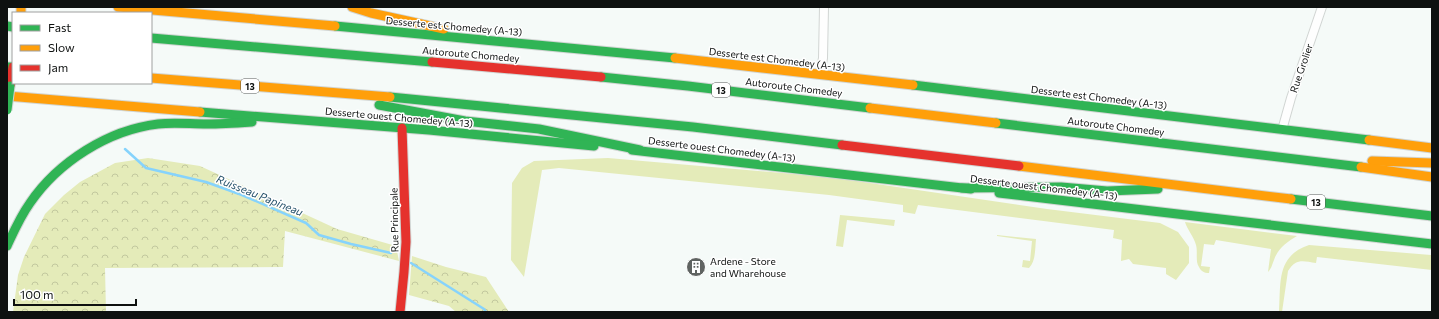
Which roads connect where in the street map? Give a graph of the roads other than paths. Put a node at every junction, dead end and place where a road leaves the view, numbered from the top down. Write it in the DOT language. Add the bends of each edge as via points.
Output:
graph roads {
  1 [pos="118,7"];
  2 [pos="352,7"];
  3 [pos="824,7"];
  4 [pos="1322,7"];
  5 [pos="152,38"];
  6 [pos="490,40"];
  7 [pos="12,74"];
  8 [pos="820,74"];
  9 [pos="152,78"];
  10 [pos="308,91"];
  11 [pos="7,96"];
  12 [pos="7,110"];
  13 [pos="307,120"];
  14 [pos="402,128"];
  15 [pos="1282,130"];
  16 [pos="1432,148"];
  17 [pos="640,150"];
  18 [pos="1290,158"];
  19 [pos="1432,163"];
  20 [pos="1432,177"];
  21 [pos="962,188"];
  22 [pos="1200,188"];
  23 [pos="1432,216"];
  24 [pos="1432,244"];
  25 [pos="7,246"];
  26 [pos="400,312"];
  1 -- 6 [label="main road, Desserte est Chomedey (A-13)"];
  2 -- 6 [label="main road"];
  3 -- 8 [label="street" via="823,58"];
  4 -- 15 [label="street, Rue Grolier"];
  5 -- 18 [label="main road, Autoroute Chomedey / 13" via="688,86"];
  6 -- 8 [label="main road, Desserte est Chomedey (A-13)"];
  7 -- 12 [label="main road, bridge"];
  8 -- 15 [label="main road, Desserte est Chomedey (A-13)"];
  9 -- 10 [label="main road, 13"];
  10 -- 17 [label="main road" via="465,121 538,130"];
  10 -- 22 [label="main road, 13" via="693,127"];
  11 -- 13 [label="main road, Desserte ouest Chomedey (A-13)"];
  13 -- 14 [label="main road, Desserte ouest Chomedey (A-13)"];
  13 -- 25 [label="main road" via="161,124 137,128 106,139 74,158 45,184 21,216"];
  14 -- 17 [label="main road, Desserte ouest Chomedey (A-13)"];
  14 -- 26 [label="main road, Rue Principale" via="406,233"];
  15 -- 16 [label="main road, Desserte est Chomedey (A-13)"];
  17 -- 21 [label="main road, Desserte ouest Chomedey (A-13)"];
  18 -- 19 [label="main road"];
  18 -- 20 [label="main road, Autoroute Chomedey / 13"];
  21 -- 22 [label="main road" via="1061,187 1107,191"];
  21 -- 24 [label="main road, Desserte ouest Chomedey (A-13)"];
  22 -- 23 [label="main road, 13"];
}
